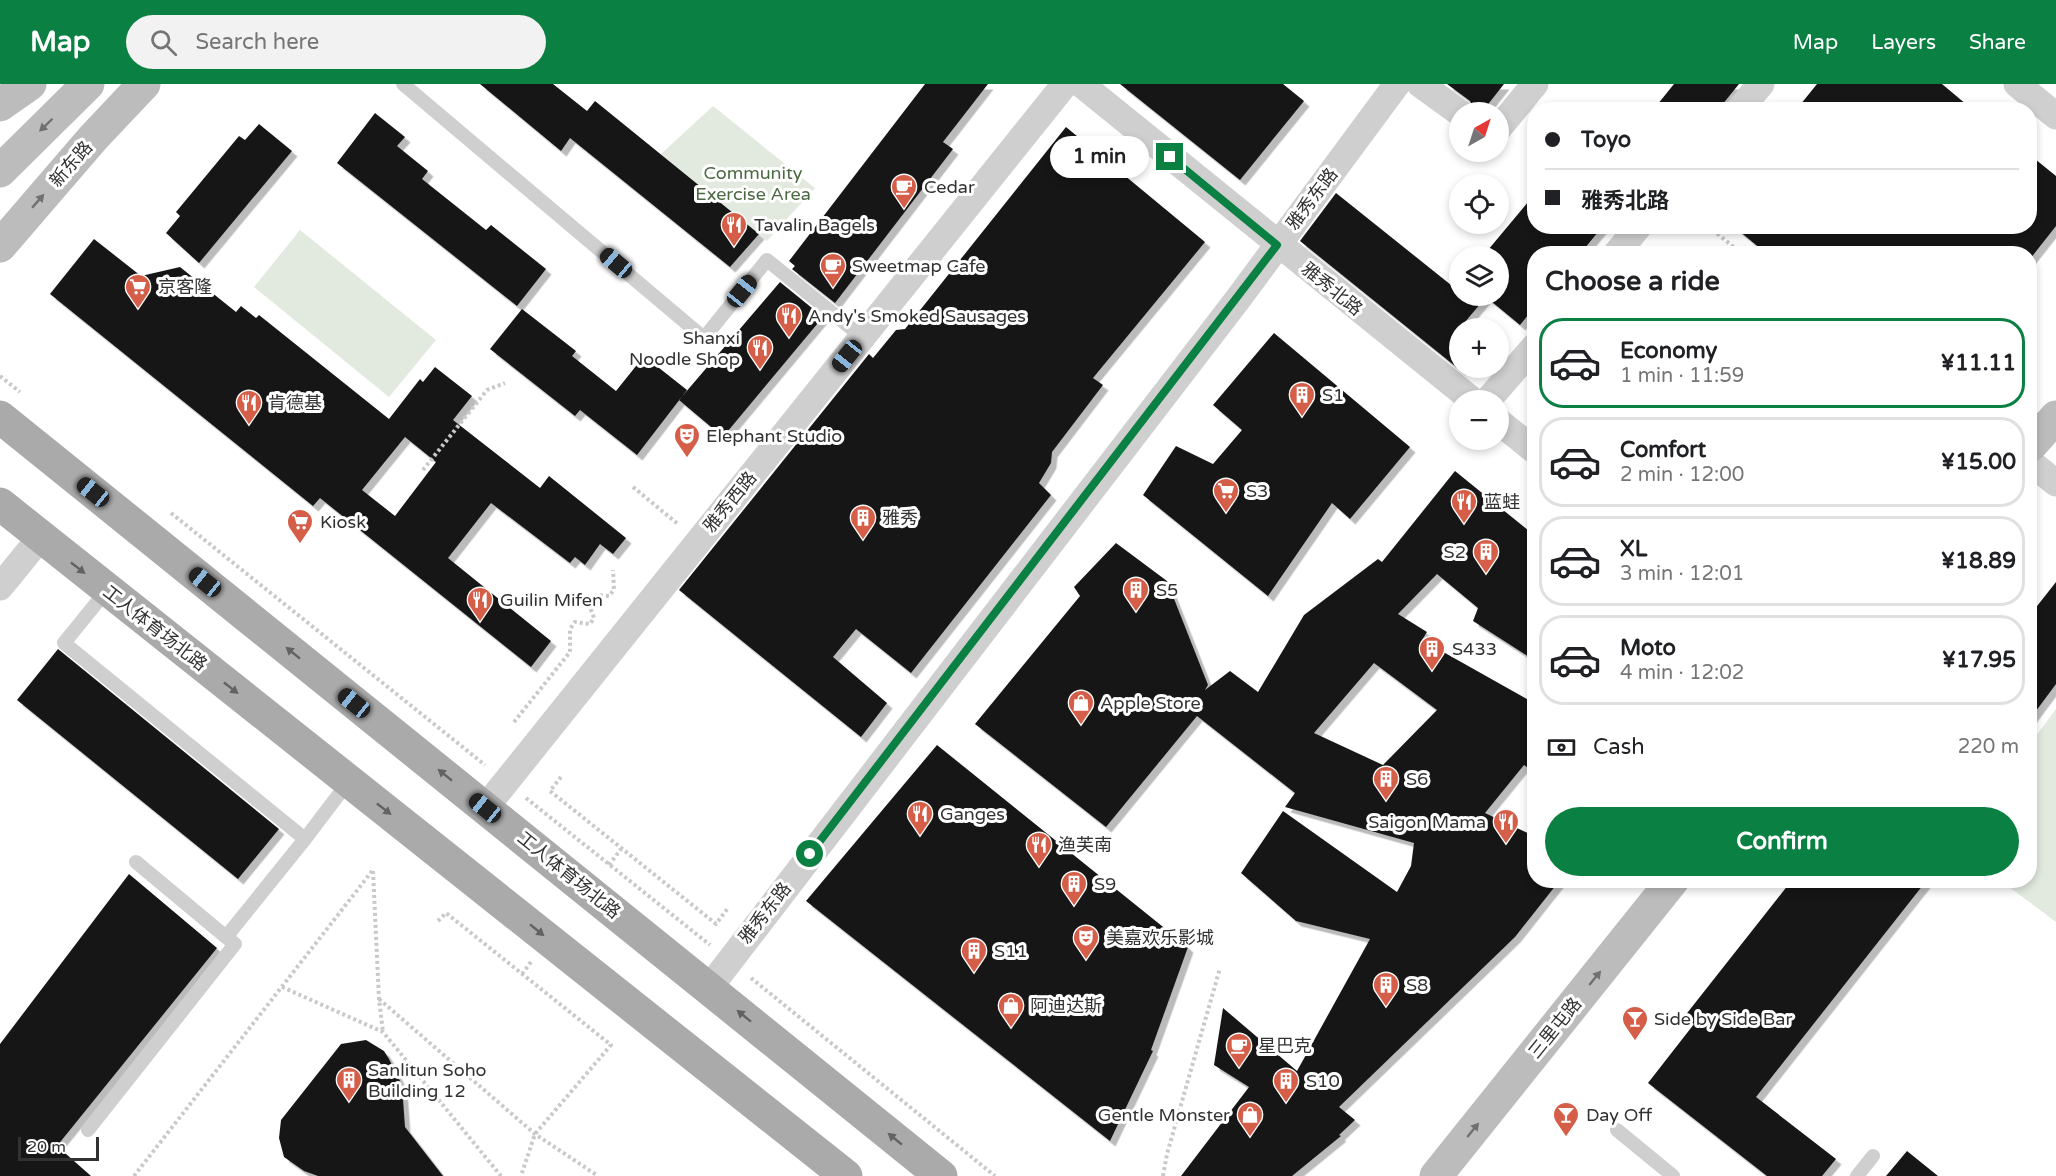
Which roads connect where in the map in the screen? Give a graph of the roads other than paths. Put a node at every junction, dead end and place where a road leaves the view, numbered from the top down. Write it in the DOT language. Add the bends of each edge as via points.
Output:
graph roads {
  1 [pos="30,84"];
  2 [pos="88,84"];
  3 [pos="144,84"];
  4 [pos="403,84"];
  5 [pos="1065,84"];
  6 [pos="1081,84"];
  7 [pos="1397,84"];
  8 [pos="1420,84"];
  9 [pos="1536,84"];
  10 [pos="1761,84"];
  11 [pos="2017,84"];
  12 [pos="1746,102"];
  13 [pos="0,105"];
  14 [pos="1449,105"];
  15 [pos="1509,116"];
  16 [pos="2056,116"];
  17 [pos="0,171"];
  18 [pos="1632,234"];
  19 [pos="1277,245"];
  20 [pos="0,246"];
  21 [pos="1623,246"];
  22 [pos="862,337"];
  23 [pos="1527,355"];
  24 [pos="1459,390"];
  25 [pos="1497,390"];
  26 [pos="0,417"];
  27 [pos="2056,417"];
  28 [pos="1509,430"];
  29 [pos="2037,438"];
  30 [pos="1527,444"];
  31 [pos="2037,468"];
  32 [pos="2056,483"];
  33 [pos="0,504"];
  34 [pos="40,538"];
  35 [pos="0,586"];
  36 [pos="106,590"];
  37 [pos="349,780"];
  38 [pos="485,808"];
  39 [pos="305,839"];
  40 [pos="136,862"];
  41 [pos="1667,888"];
  42 [pos="226,937"];
  43 [pos="709,987"];
  44 [pos="88,1130"];
  45 [pos="1617,1130"];
  46 [pos="1873,1156"];
  47 [pos="846,1176"];
  48 [pos="941,1176"];
  49 [pos="1436,1176"];
  50 [pos="1672,1176"];
  51 [pos="1857,1176"];
  1 -- 13 [label="street"];
  2 -- 17 [label="street, one-way"];
  20 -- 3 [label="street, 新东路, one-way"];
  4 -- 22 [label="lane" via="704,338 767,260"];
  5 -- 22 [label="street, 雅秀西路"];
  6 -- 19 [label="street, 雅秀北路"];
  7 -- 19 [label="street, 雅秀东路"];
  8 -- 14 [label="street"];
  9 -- 15 [label="street"];
  10 -- 12 [label="street"];
  11 -- 16 [label="street"];
  18 -- 21 [label="street"];
  19 -- 24 [label="street, 雅秀北路"];
  19 -- 43 [label="street, 雅秀东路"];
  22 -- 38 [label="street, 雅秀西路"];
  23 -- 25 [label="street"];
  38 -- 26 [label="main road, 工人体育场北路, one-way"];
  27 -- 29 [label="street"];
  28 -- 30 [label="street"];
  31 -- 32 [label="street"];
  33 -- 34 [label="main road, 工人体育场北路"];
  34 -- 35 [label="street"];
  34 -- 36 [label="main road, 工人体育场北路, one-way"];
  36 -- 37 [label="main road, 工人体育场北路, one-way"];
  36 -- 39 [label="lane" via="64,643"];
  37 -- 39 [label="lane"];
  37 -- 47 [label="main road, 工人体育场北路, one-way"];
  38 -- 43 [label="main road, 工人体育场北路"];
  39 -- 42 [label="lane"];
  40 -- 42 [label="lane"];
  49 -- 41 [label="street, 三里屯路, one-way"];
  42 -- 44 [label="lane" via="235,944"];
  48 -- 43 [label="main road, 工人体育场北路, one-way"];
  45 -- 50 [label="lane"];
  46 -- 51 [label="lane"];
}
